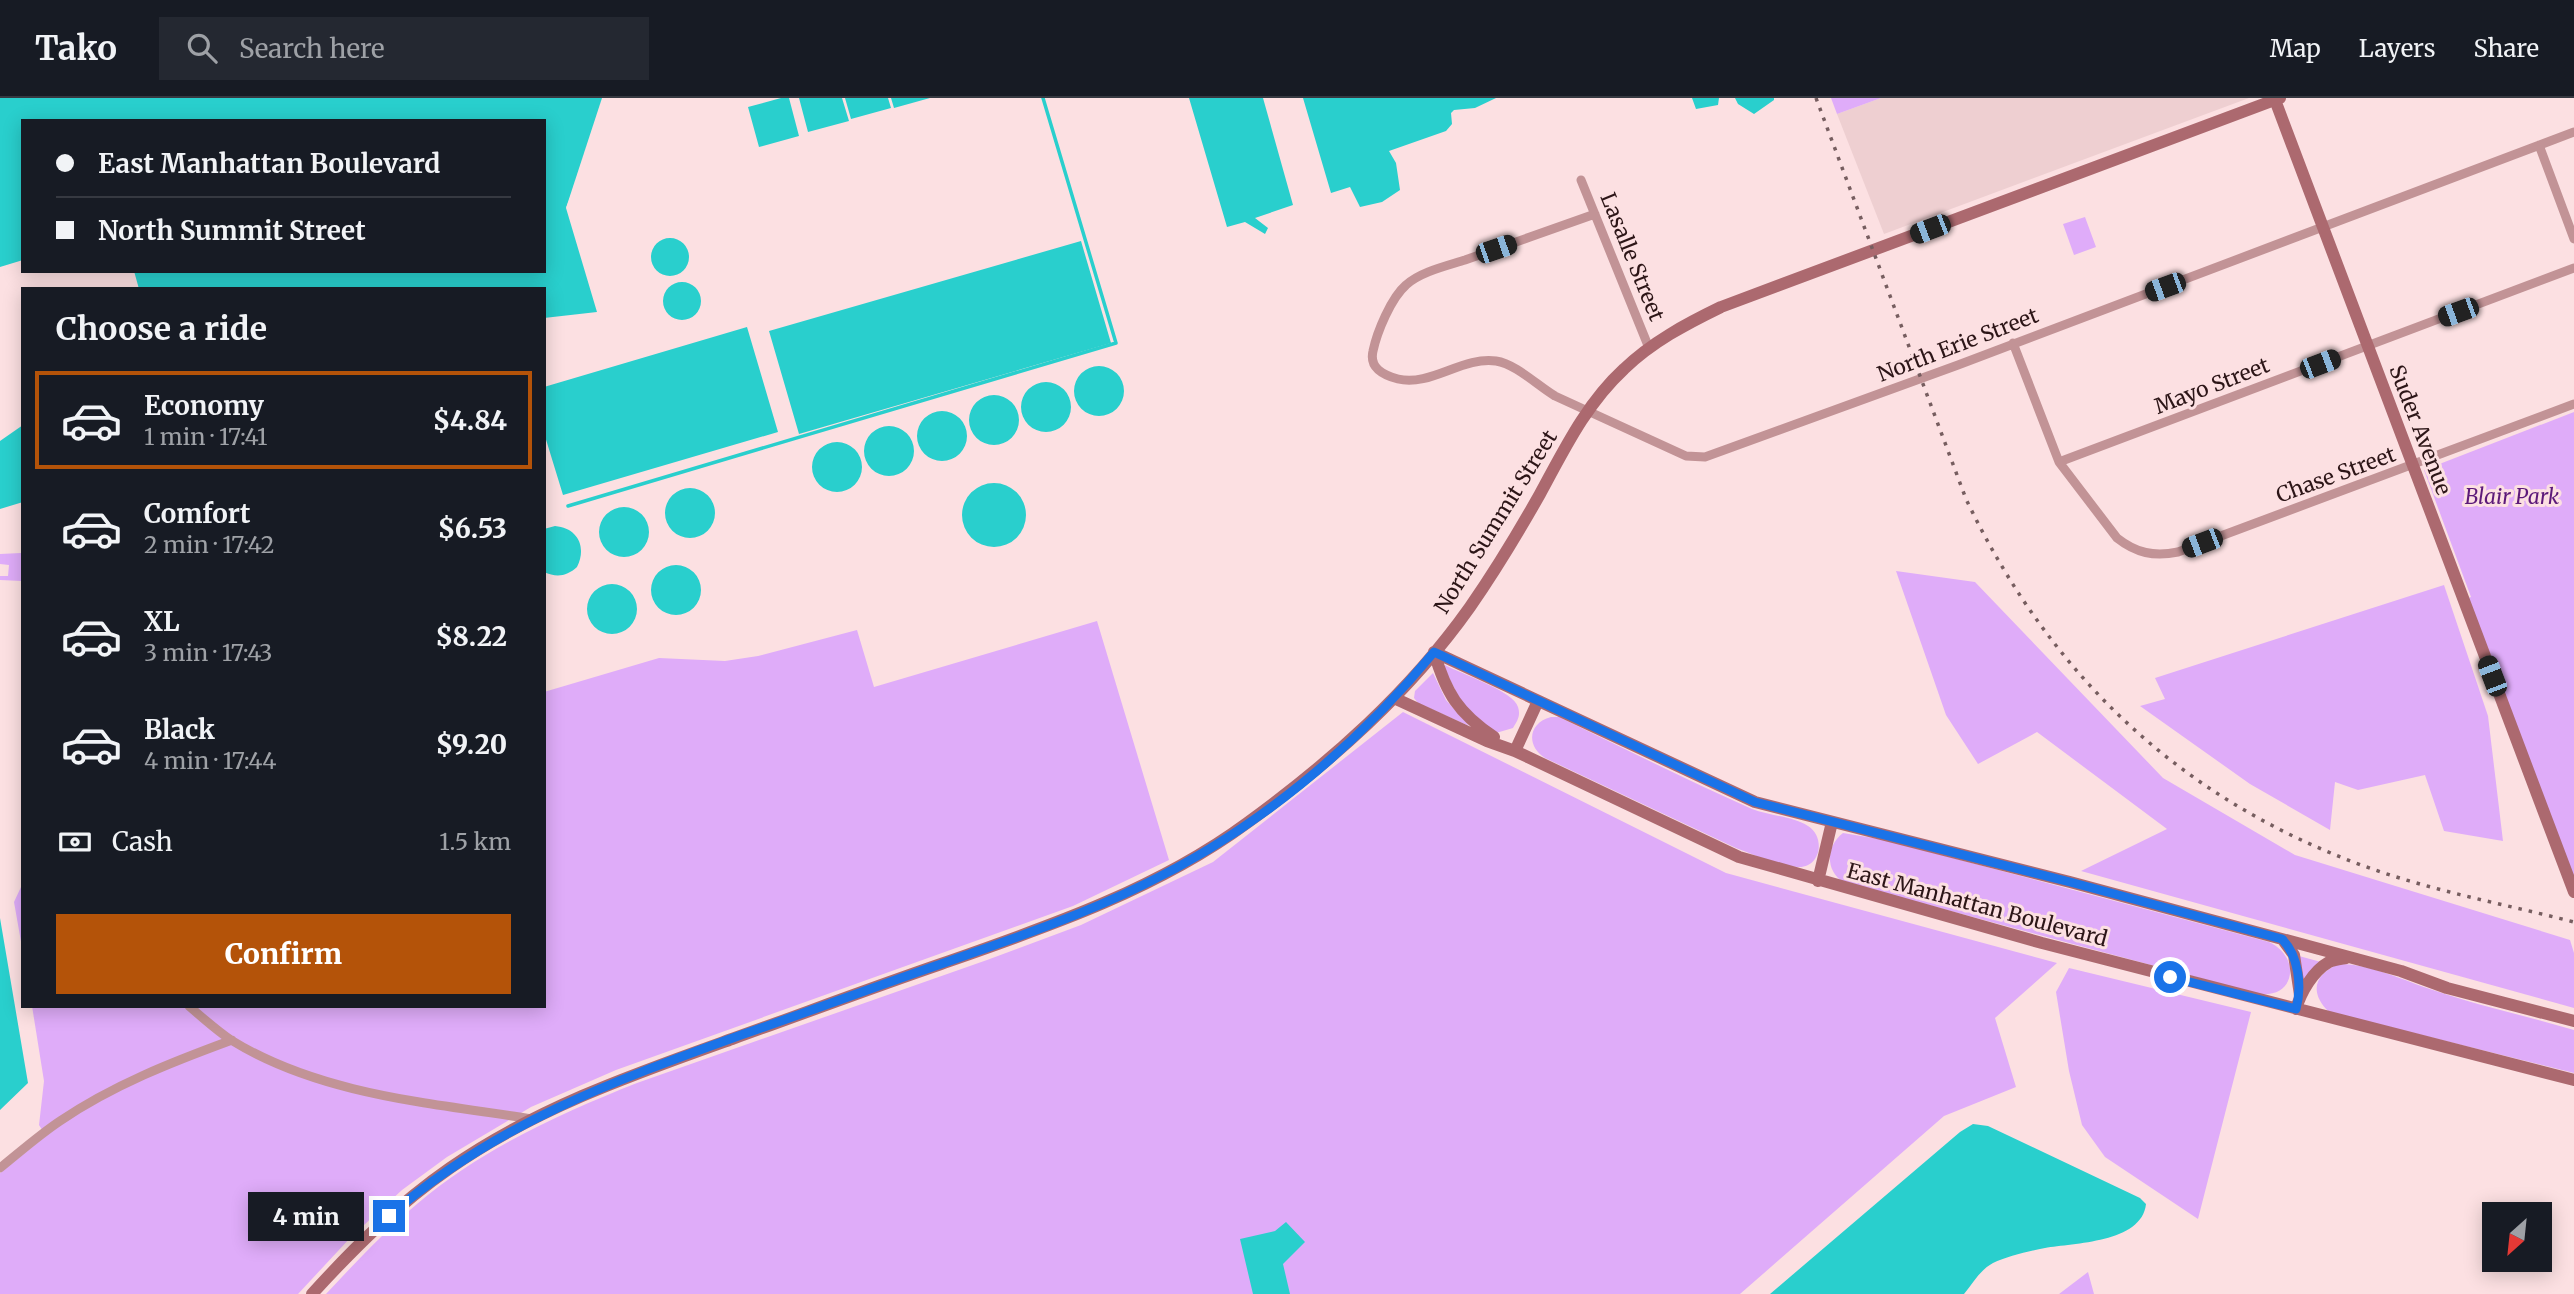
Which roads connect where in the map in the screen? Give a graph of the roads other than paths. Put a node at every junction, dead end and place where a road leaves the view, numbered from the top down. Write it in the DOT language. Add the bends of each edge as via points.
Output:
graph roads {
  1 [pos="2278,99"];
  2 [pos="2574,132"];
  3 [pos="2539,145"];
  4 [pos="1581,180"];
  5 [pos="1595,214"];
  6 [pos="2323,227"];
  7 [pos="2574,239"];
  8 [pos="2574,268"];
  9 [pos="2013,343"];
  10 [pos="2368,345"];
  11 [pos="1649,348"];
  12 [pos="2574,404"];
  13 [pos="1588,410"];
  14 [pos="2059,462"];
  15 [pos="2413,465"];
  16 [pos="1434,652"];
  17 [pos="1394,698"];
  18 [pos="1538,701"];
  19 [pos="1515,751"];
  20 [pos="1832,822"];
  21 [pos="1818,881"];
  22 [pos="2574,892"];
  23 [pos="2282,939"];
  24 [pos="2348,957"];
  25 [pos="2300,995"];
  26 [pos="192,1008"];
  27 [pos="2296,1009"];
  28 [pos="2574,1021"];
  29 [pos="232,1040"];
  30 [pos="2574,1080"];
  31 [pos="532,1119"];
  32 [pos="0,1168"];
  33 [pos="312,1294"];
  1 -- 6 [label="street, Suder Avenue"];
  1 -- 11 [label="street, North Summit Street" via="1721,307"];
  2 -- 3 [label="street, North Erie Street"];
  3 -- 6 [label="street, North Erie Street"];
  3 -- 7 [label="street"];
  4 -- 5 [label="street, Lasalle Street"];
  5 -- 11 [label="street, Lasalle Street"];
  5 -- 13 [label="street, North Erie Street" via="1413,279 1381,324 1372,362 1399,380 1422,378 1468,363 1497,361"];
  6 -- 9 [label="street, North Erie Street"];
  6 -- 10 [label="street, Suder Avenue"];
  8 -- 10 [label="street, Mayo Street"];
  9 -- 13 [label="street, North Erie Street" via="1705,457 1686,456"];
  9 -- 14 [label="street"];
  10 -- 14 [label="street, Mayo Street"];
  10 -- 15 [label="street, Suder Avenue"];
  11 -- 13 [label="street, North Summit Street" via="1620,372"];
  12 -- 15 [label="street, Chase Street"];
  13 -- 16 [label="street, North Summit Street" via="1489,578"];
  14 -- 15 [label="street, Chase Street" via="2108,530 2126,545 2148,554 2178,552"];
  15 -- 22 [label="street, Suder Avenue"];
  16 -- 17 [label="street, North Summit Street"];
  16 -- 18 [label="street, East Manhattan Boulevard"];
  16 -- 19 [label="street" via="1452,700 1473,723"];
  17 -- 19 [label="street, East Manhattan Boulevard"];
  17 -- 31 [label="street, North Summit Street" via="1283,798 1212,847 1144,885 1004,943 648,1069"];
  18 -- 19 [label="street"];
  18 -- 20 [label="street, East Manhattan Boulevard" via="1755,802"];
  19 -- 21 [label="street, East Manhattan Boulevard" via="1739,857"];
  20 -- 21 [label="street"];
  20 -- 23 [label="street, East Manhattan Boulevard"];
  21 -- 27 [label="street, East Manhattan Boulevard"];
  23 -- 24 [label="street, East Manhattan Boulevard"];
  23 -- 25 [label="street" via="2294,955"];
  24 -- 25 [label="street" via="2329,962"];
  24 -- 28 [label="street, East Manhattan Boulevard"];
  25 -- 27 [label="street"];
  26 -- 29 [label="street"];
  27 -- 30 [label="street, East Manhattan Boulevard"];
  29 -- 31 [label="street" via="334,1084"];
  29 -- 32 [label="street" via="150,1071 95,1099"];
  31 -- 33 [label="street, North Summit Street" via="412,1197"];
}
